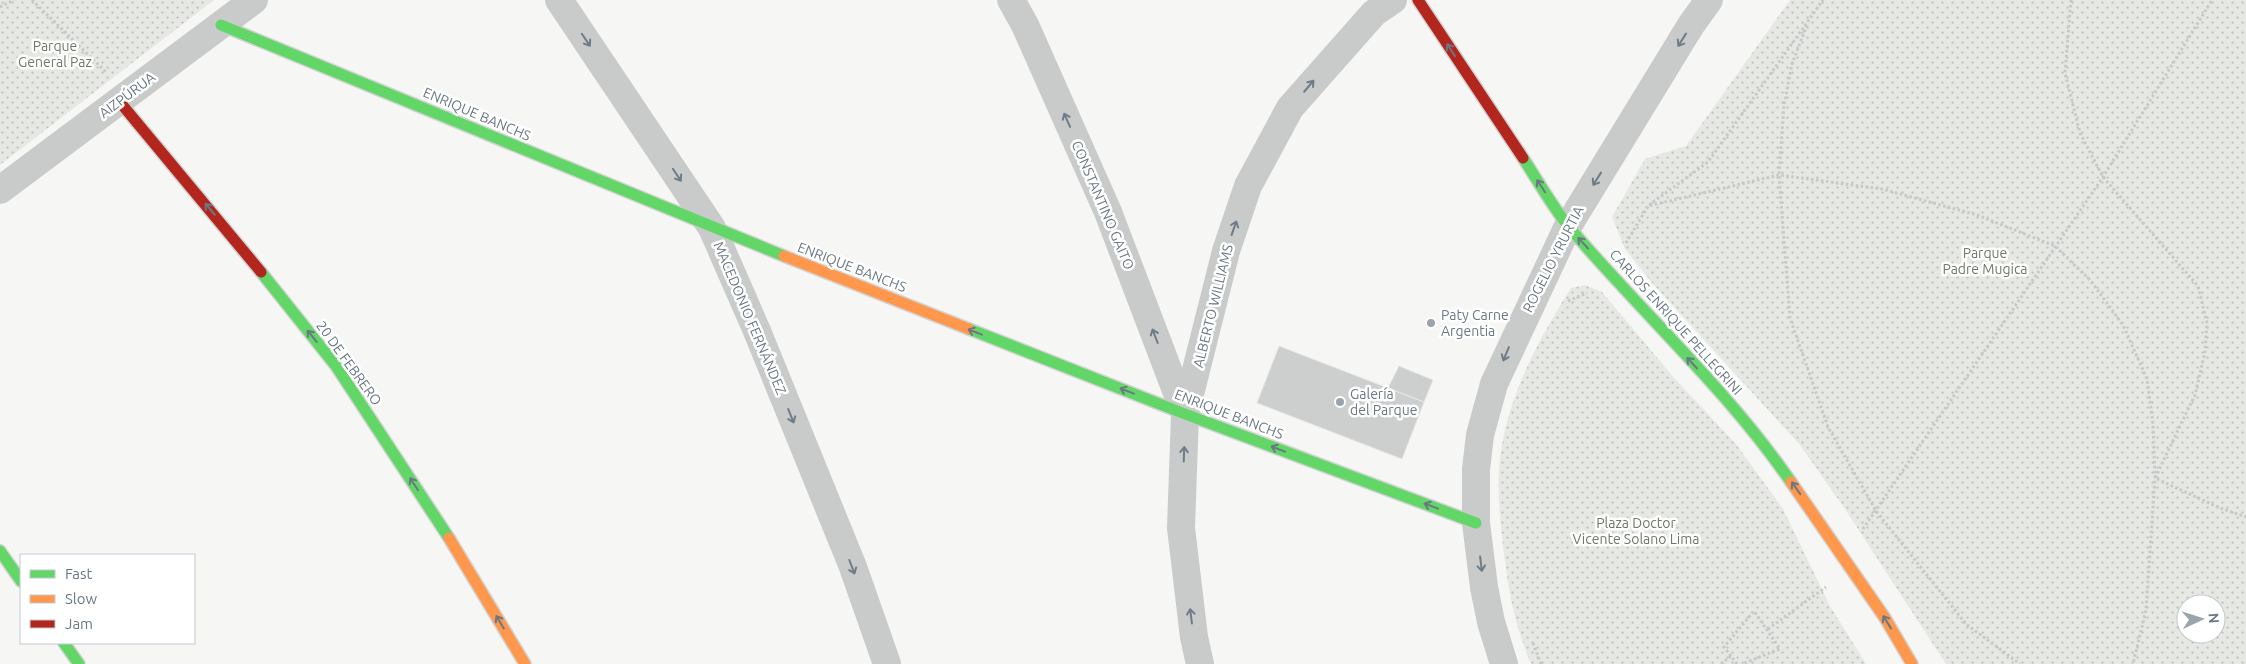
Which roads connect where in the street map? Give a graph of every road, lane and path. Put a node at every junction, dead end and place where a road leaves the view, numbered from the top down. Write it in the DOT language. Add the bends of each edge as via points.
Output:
graph roads {
  1 [pos="14,0"];
  2 [pos="32,0"];
  3 [pos="254,0"];
  4 [pos="559,0"];
  5 [pos="1011,0"];
  6 [pos="1393,0"];
  7 [pos="1418,0"];
  8 [pos="1709,0"];
  9 [pos="1823,0"];
  10 [pos="2071,0"];
  11 [pos="2212,0"];
  12 [pos="0,7"];
  13 [pos="222,24"];
  14 [pos="1806,25"];
  15 [pos="124,97"];
  16 [pos="1779,175"];
  17 [pos="2103,177"];
  18 [pos="0,190"];
  19 [pos="1648,206"];
  20 [pos="1568,226"];
  21 [pos="712,228"];
  22 [pos="2055,246"];
  23 [pos="1609,270"];
  24 [pos="1563,309"];
  25 [pos="1185,414"];
  26 [pos="2155,478"];
  27 [pos="1876,511"];
  28 [pos="2246,517"];
  29 [pos="1476,523"];
  30 [pos="0,551"];
  31 [pos="1843,557"];
  32 [pos="1851,570"];
  33 [pos="20,580"];
  34 [pos="1768,630"];
  35 [pos="1532,640"];
  36 [pos="1731,656"];
  37 [pos="525,664"];
  38 [pos="887,664"];
  39 [pos="1200,664"];
  40 [pos="1504,664"];
  41 [pos="1541,664"];
  42 [pos="1721,664"];
  43 [pos="1737,664"];
  44 [pos="1742,664"];
  45 [pos="1912,664"];
  46 [pos="2020,664"];
  47 [pos="2133,664"];
  1 -- 12 [label="path"];
  2 -- 15 [label="path"];
  3 -- 13 [label="street, AIZPÚRUA"];
  4 -- 21 [label="street, MACEDONIO FERNÁNDEZ, one-way"];
  25 -- 5 [label="street, CONSTANTINO GAITO, one-way" via="1108,212"];
  25 -- 6 [label="street, ALBERTO WILLIAMS, one-way" via="1226,251 1248,186 1290,108 1374,13"];
  20 -- 7 [label="street, CARLOS ENRIQUE PELLEGRINI, one-way"];
  8 -- 20 [label="street, ROGELIO YRURTIA, one-way"];
  9 -- 14 [label="path"];
  10 -- 17 [label="path" via="2065,73 2080,133"];
  11 -- 17 [label="path"];
  13 -- 15 [label="street, AIZPÚRUA"];
  13 -- 21 [label="street, ENRIQUE BANCHS"];
  14 -- 16 [label="path" via="1792,64 1784,105"];
  14 -- 19 [label="path" via="1708,162"];
  15 -- 18 [label="street, AIZPÚRUA"];
  37 -- 15 [label="street, 20 DE FEBRERO, one-way" via="433,512 336,366"];
  16 -- 19 [label="path"];
  16 -- 22 [label="path" via="1882,189 1977,215"];
  16 -- 27 [label="path" via="1790,318 1828,427"];
  17 -- 22 [label="path"];
  17 -- 26 [label="path" via="2198,286 2207,323 2205,352 2195,395"];
  19 -- 23 [label="path"];
  23 -- 20 [label="street, CARLOS ENRIQUE PELLEGRINI, one-way"];
  20 -- 29 [label="street, ROGELIO YRURTIA, one-way" via="1494,384 1480,435"];
  25 -- 21 [label="street, ENRIQUE BANCHS, one-way"];
  21 -- 38 [label="street, MACEDONIO FERNÁNDEZ, one-way" via="849,558"];
  22 -- 26 [label="path" via="2090,280 2123,325 2147,379"];
  22 -- 27 [label="path"];
  23 -- 24 [label="path" via="1590,292 1568,300"];
  31 -- 23 [label="street, CARLOS ENRIQUE PELLEGRINI, one-way" via="1768,450"];
  29 -- 25 [label="street, ENRIQUE BANCHS, one-way"];
  39 -- 25 [label="street, ALBERTO WILLIAMS, one-way" via="1181,528"];
  26 -- 28 [label="path"];
  26 -- 47 [label="path" via="2146,610"];
  27 -- 31 [label="path"];
  27 -- 46 [label="path" via="1966,624"];
  29 -- 40 [label="street, ROGELIO YRURTIA, one-way" via="1484,587"];
  30 -- 33 [label="street"];
  31 -- 32 [label="street, CARLOS ENRIQUE PELLEGRINI"];
  32 -- 34 [label="path"];
  45 -- 32 [label="street, CARLOS ENRIQUE PELLEGRINI, one-way"];
  34 -- 36 [label="path" via="1754,611 1724,647"];
  34 -- 44 [label="path" via="1780,649"];
  35 -- 41 [label="path"];
  36 -- 42 [label="path"];
  36 -- 43 [label="path"];
}
